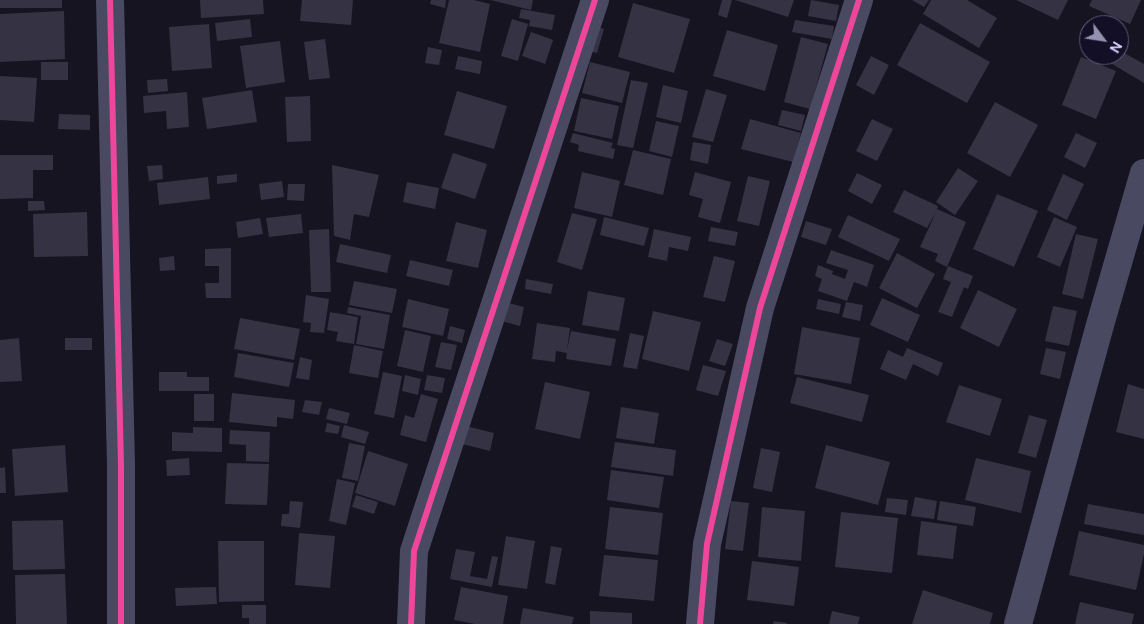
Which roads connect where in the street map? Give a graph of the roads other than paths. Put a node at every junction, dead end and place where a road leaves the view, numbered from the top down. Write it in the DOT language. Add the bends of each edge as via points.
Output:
graph roads {
  1 [pos="110,0"];
  2 [pos="595,0"];
  3 [pos="859,0"];
  4 [pos="1144,173"];
  5 [pos="121,624"];
  6 [pos="411,624"];
  7 [pos="700,624"];
  8 [pos="1018,624"];
  1 -- 5 [label="street" via="121,465"];
  2 -- 6 [label="street" via="414,551"];
  3 -- 7 [label="street" via="760,308 707,544"];
  4 -- 8 [label="street"];
}
